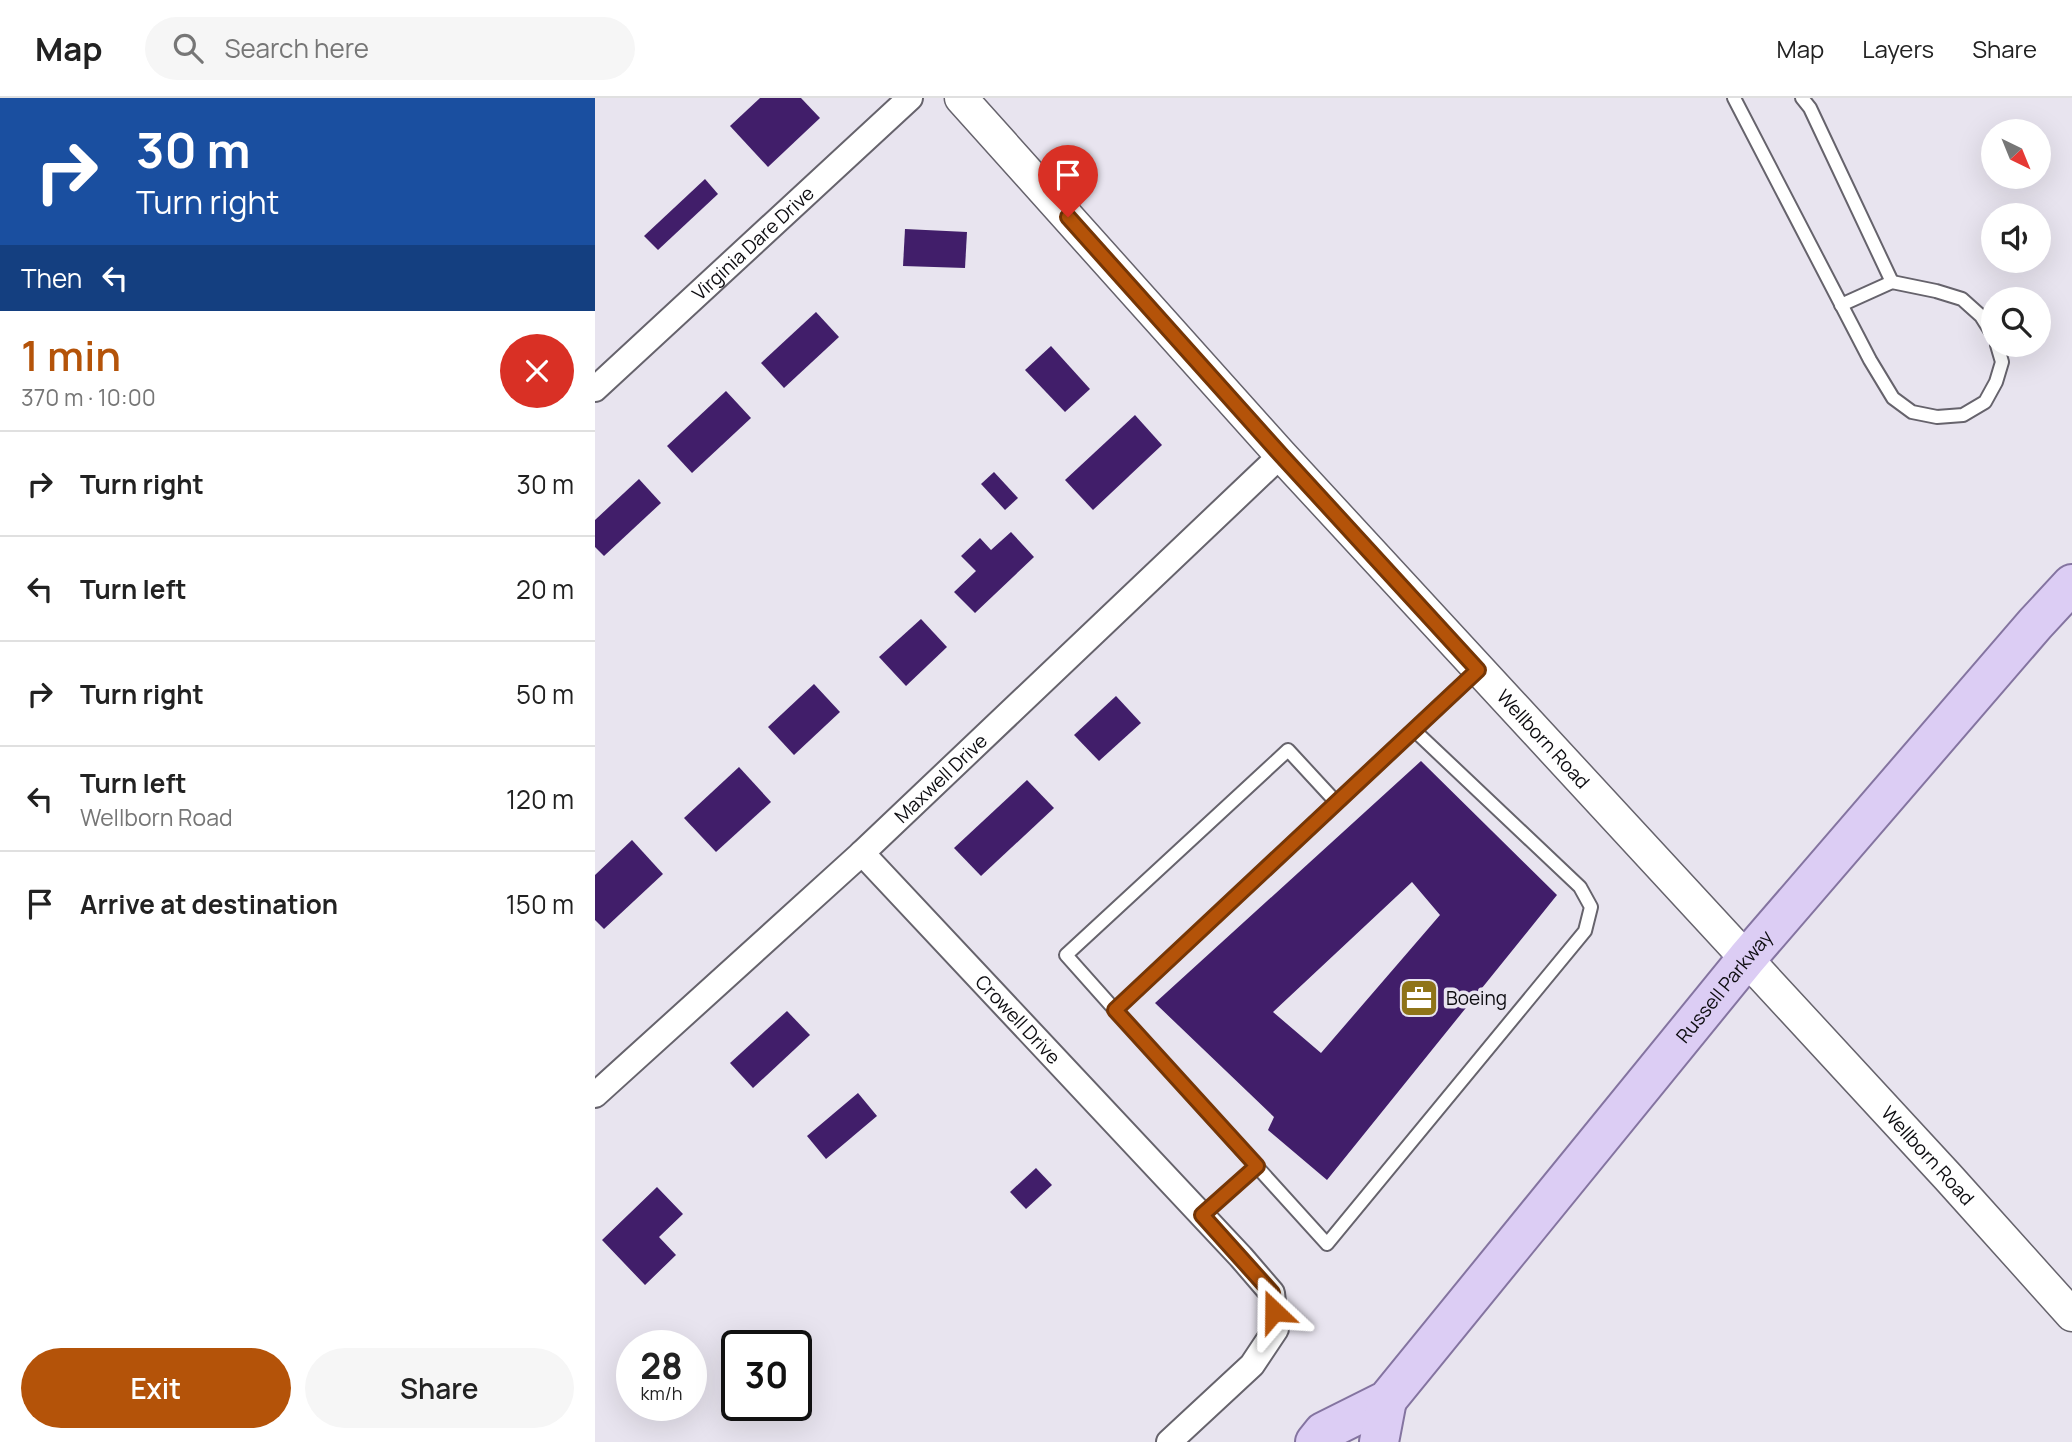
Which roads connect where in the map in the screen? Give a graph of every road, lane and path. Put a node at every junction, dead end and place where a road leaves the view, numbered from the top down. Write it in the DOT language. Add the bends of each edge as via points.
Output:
graph roads {
  1 [pos="910,98"];
  2 [pos="961,98"];
  3 [pos="1734,98"];
  4 [pos="1803,98"];
  5 [pos="1892,282"];
  6 [pos="1841,305"];
  7 [pos="1981,316"];
  8 [pos="2001,357"];
  9 [pos="595,389"];
  10 [pos="1281,455"];
  11 [pos="2072,584"];
  12 [pos="1478,670"];
  13 [pos="1414,730"];
  14 [pos="1336,802"];
  15 [pos="862,853"];
  16 [pos="1747,958"];
  17 [pos="1115,1010"];
  18 [pos="595,1096"];
  19 [pos="1257,1166"];
  20 [pos="1202,1215"];
  21 [pos="2072,1315"];
  22 [pos="1387,1400"];
  23 [pos="1169,1442"];
  24 [pos="1315,1442"];
  25 [pos="1379,1442"];
  1 -- 9 [label="street, Virginia Dare Drive"];
  2 -- 10 [label="street, Wellborn Road"];
  3 -- 6 [label="lane"];
  4 -- 5 [label="lane"];
  5 -- 6 [label="lane"];
  5 -- 7 [label="lane" via="1962,299"];
  6 -- 8 [label="lane" via="1893,398 1912,412 1937,417 1963,415 1985,402 1996,382"];
  10 -- 12 [label="street, Wellborn Road"];
  10 -- 15 [label="street, Maxwell Drive"];
  11 -- 16 [label="main road, Russell Parkway"];
  12 -- 13 [label="lane"];
  12 -- 16 [label="street, Wellborn Road"];
  13 -- 14 [label="lane"];
  13 -- 19 [label="lane" via="1580,887 1591,907 1585,931 1327,1244"];
  14 -- 17 [label="lane"];
  14 -- 17 [label="lane" via="1289,750 1066,956"];
  15 -- 18 [label="street, Maxwell Drive"];
  15 -- 20 [label="street, Crowell Drive"];
  16 -- 21 [label="street, Wellborn Road"];
  16 -- 22 [label="main road, Russell Parkway"];
  17 -- 19 [label="lane"];
  19 -- 20 [label="lane"];
  20 -- 23 [label="street, Crowell Drive" via="1272,1293 1276,1329 1252,1365"];
  22 -- 24 [label="main road, Russell Parkway" via="1323,1432"];
  22 -- 25 [label="main road, Russell Parkway"];
}
